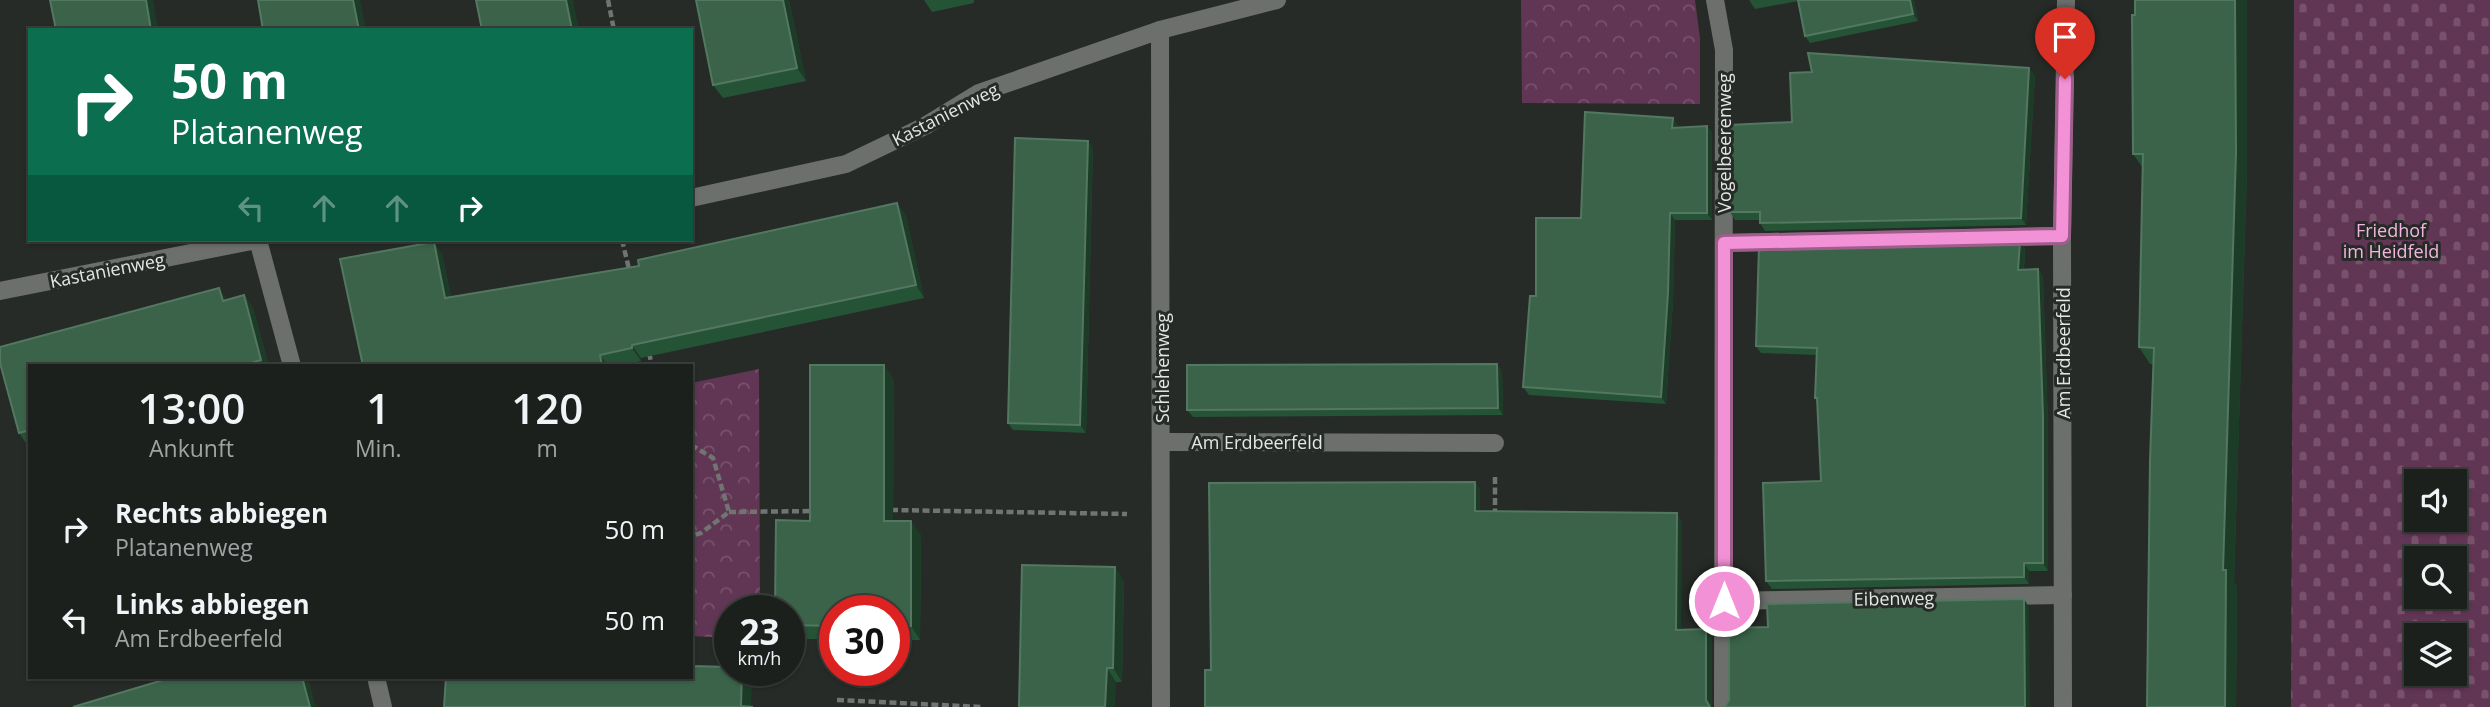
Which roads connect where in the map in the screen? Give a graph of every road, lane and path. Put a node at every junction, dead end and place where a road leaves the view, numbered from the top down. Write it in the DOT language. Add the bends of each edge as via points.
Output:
graph roads {
  1 [pos="608,0"];
  2 [pos="1277,0"];
  3 [pos="1714,0"];
  4 [pos="2066,0"];
  5 [pos="614,28"];
  6 [pos="1160,30"];
  7 [pos="693,198"];
  8 [pos="2062,236"];
  9 [pos="247,242"];
  10 [pos="258,242"];
  11 [pos="622,242"];
  12 [pos="1724,243"];
  13 [pos="631,278"];
  14 [pos="0,291"];
  15 [pos="646,341"];
  16 [pos="291,364"];
  17 [pos="652,364"];
  18 [pos="1162,442"];
  19 [pos="1495,443"];
  20 [pos="693,446"];
  21 [pos="889,510"];
  22 [pos="822,511"];
  23 [pos="729,512"];
  24 [pos="1162,514"];
  25 [pos="1495,526"];
  26 [pos="693,535"];
  27 [pos="2063,595"];
  28 [pos="1724,601"];
  29 [pos="376,679"];
  30 [pos="837,700"];
  31 [pos="383,707"];
  32 [pos="982,707"];
  33 [pos="1161,707"];
  34 [pos="1723,707"];
  35 [pos="2063,707"];
  1 -- 5 [label="path"];
  2 -- 6 [label="street, Kastanienweg"];
  3 -- 12 [label="street, Vogelbeerenweg" via="1724,50"];
  4 -- 8 [label="street, Am Erdbeerfeld"];
  6 -- 7 [label="street, Kastanienweg" via="979,93 925,126 846,164"];
  6 -- 18 [label="street, Schlehenweg"];
  8 -- 12 [label="street"];
  8 -- 27 [label="street, Am Erdbeerfeld"];
  9 -- 14 [label="street, Kastanienweg"];
  10 -- 16 [label="street"];
  11 -- 13 [label="path"];
  12 -- 28 [label="street, Vogelbeerenweg"];
  15 -- 17 [label="path"];
  18 -- 19 [label="street, Am Erdbeerfeld"];
  18 -- 24 [label="street, Schlehenweg"];
  19 -- 25 [label="path"];
  20 -- 23 [label="path" via="713,458"];
  21 -- 24 [label="path"];
  22 -- 23 [label="path"];
  23 -- 26 [label="path"];
  24 -- 33 [label="street, Schlehenweg"];
  27 -- 28 [label="street, Eibenweg"];
  27 -- 35 [label="street, Am Erdbeerfeld"];
  28 -- 34 [label="street, Vogelbeerenweg"];
  29 -- 31 [label="street"];
  30 -- 32 [label="path"];
}
